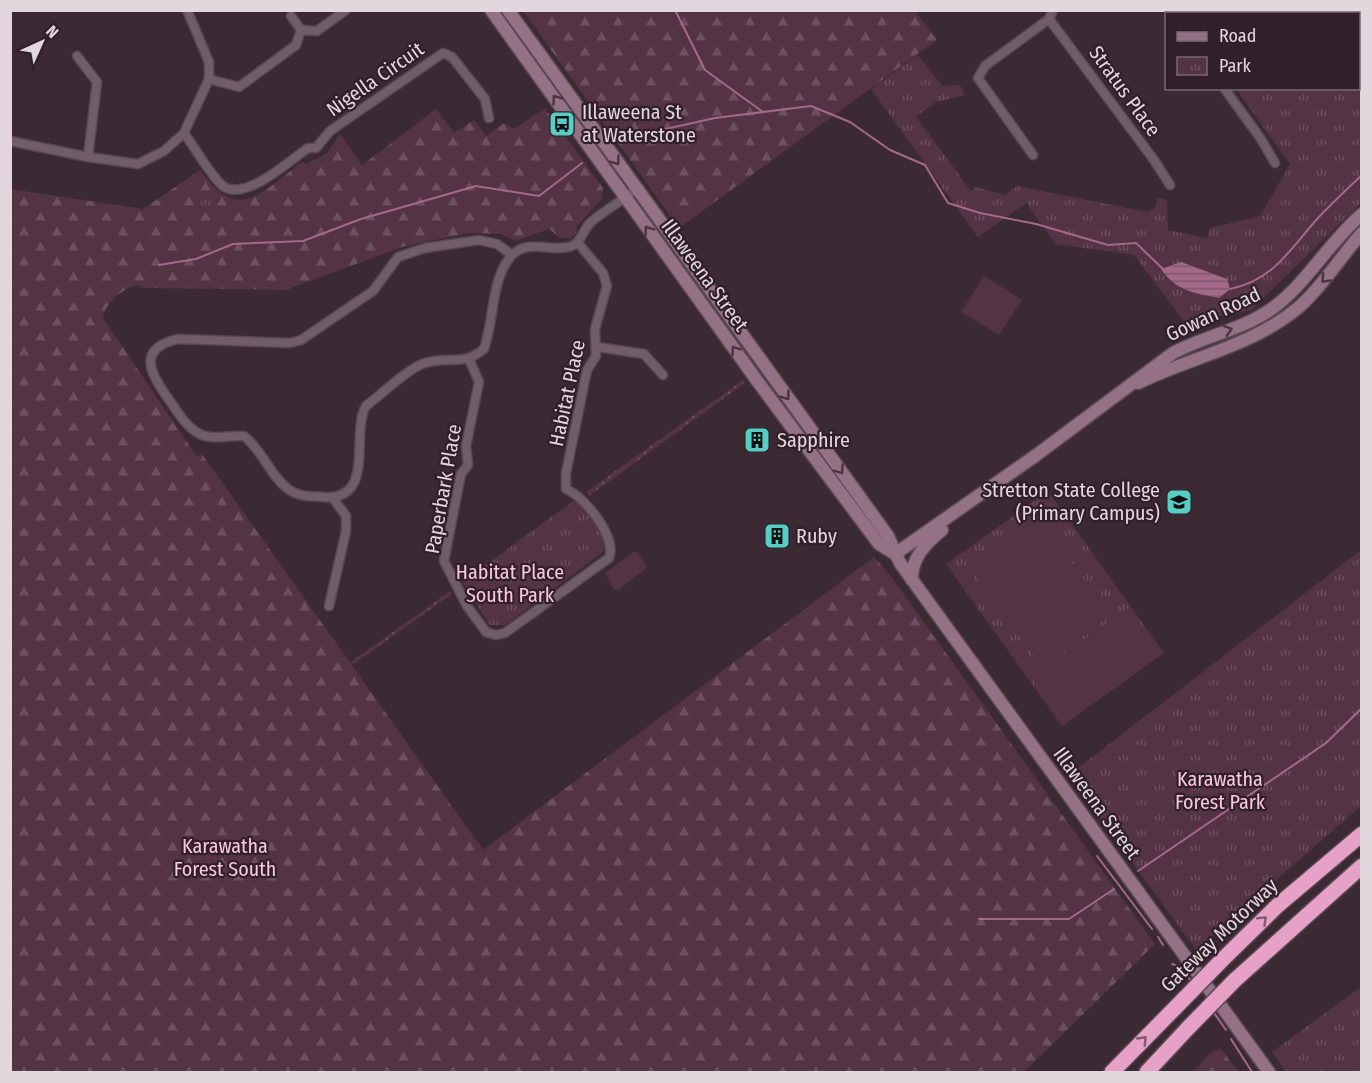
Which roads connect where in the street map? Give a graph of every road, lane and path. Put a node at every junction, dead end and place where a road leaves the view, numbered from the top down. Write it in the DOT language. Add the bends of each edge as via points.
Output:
graph roads {
  1 [pos="187,10"];
  2 [pos="346,10"];
  3 [pos="491,10"];
  4 [pos="508,10"];
  5 [pos="1051,15"];
  6 [pos="291,16"];
  7 [pos="301,30"];
  8 [pos="77,56"];
  9 [pos="209,79"];
  10 [pos="1225,90"];
  11 [pos="489,118"];
  12 [pos="184,133"];
  13 [pos="10,141"];
  14 [pos="1033,155"];
  15 [pos="88,157"];
  16 [pos="1275,163"];
  17 [pos="1170,185"];
  18 [pos="636,189"];
  19 [pos="625,198"];
  20 [pos="1362,214"];
  21 [pos="1362,233"];
  22 [pos="578,243"];
  23 [pos="678,246"];
  24 [pos="512,255"];
  25 [pos="671,261"];
  26 [pos="597,347"];
  27 [pos="469,359"];
  28 [pos="770,373"];
  29 [pos="663,375"];
  30 [pos="758,381"];
  31 [pos="1124,390"];
  32 [pos="566,489"];
  33 [pos="333,498"];
  34 [pos="965,506"];
  35 [pos="895,554"];
  36 [pos="912,580"];
  37 [pos="329,606"];
  38 [pos="1362,834"];
  39 [pos="1362,866"];
  40 [pos="1112,1072"];
  41 [pos="1147,1072"];
  42 [pos="1269,1072"];
  1 -- 9 [label="street" via="209,62"];
  2 -- 7 [label="street" via="317,31"];
  19 -- 3 [label="main road, Illaweena Street, one-way"];
  4 -- 18 [label="main road, Illaweena Street, one-way"];
  5 -- 14 [label="street" via="985,66 978,78"];
  5 -- 17 [label="street, Stratus Place"];
  6 -- 7 [label="street"];
  7 -- 9 [label="street" via="296,45 239,87"];
  8 -- 15 [label="street" via="97,82"];
  9 -- 12 [label="street"];
  10 -- 16 [label="street"];
  11 -- 12 [label="street, Nigella Circuit" via="485,99 452,57 443,53 330,131 316,148 308,148 249,188 223,186"];
  12 -- 15 [label="street" via="164,151 138,164"];
  13 -- 15 [label="street"];
  18 -- 19 [label="street"];
  18 -- 23 [label="main road, Illaweena Street"];
  19 -- 22 [label="street" via="591,223"];
  25 -- 19 [label="main road, Illaweena Street, one-way"];
  31 -- 20 [label="main road, Gowan Road, one-way" via="1173,352 1243,325 1271,309"];
  21 -- 31 [label="main road, Gowan Road, one-way" via="1300,306 1273,325 1220,352 1184,363"];
  22 -- 24 [label="street" via="568,248 530,246"];
  22 -- 26 [label="street, Habitat Place" via="603,273 607,286 596,329"];
  23 -- 25 [label="main road"];
  23 -- 28 [label="main road, Illaweena Street"];
  24 -- 27 [label="street" via="501,273 484,349"];
  24 -- 33 [label="street" via="497,244 479,240 425,248 398,257 373,291 301,340 290,344 178,339 164,342 153,352 149,362 153,378 186,423 199,434 210,438 244,436 287,489 300,495"];
  30 -- 25 [label="main road, Illaweena Street, one-way"];
  26 -- 29 [label="street" via="644,354"];
  26 -- 32 [label="street, Habitat Place" via="587,370"];
  27 -- 32 [label="street, Paperbark Place" via="479,382 466,446 468,465 461,474 444,561 467,606 486,632 505,633 609,558 612,540 578,494"];
  27 -- 33 [label="street" via="422,364 366,406 361,415 356,479 349,491"];
  28 -- 30 [label="main road"];
  28 -- 35 [label="main road, Illaweena Street, one-way" via="888,536"];
  30 -- 35 [label="main road, Illaweena Street" via="879,544"];
  31 -- 34 [label="main road, Gowan Road"];
  33 -- 37 [label="street" via="346,516 346,531"];
  34 -- 35 [label="main road, Gowan Road"];
  34 -- 36 [label="main road" via="924,546 914,565"];
  35 -- 36 [label="main road, Illaweena Street"];
  36 -- 42 [label="main road, Illaweena Street"];
  40 -- 38 [label="highway, Gateway Motorway, one-way, bridge" via="1285,899"];
  39 -- 41 [label="highway, bridge" via="1236,980"];
}
